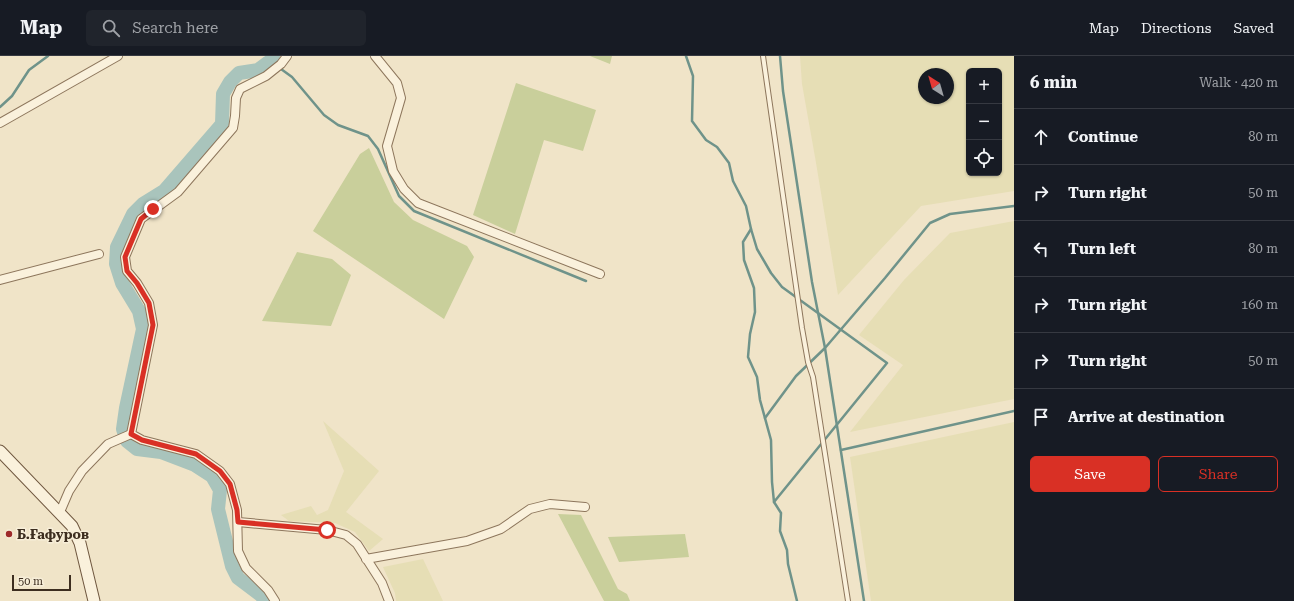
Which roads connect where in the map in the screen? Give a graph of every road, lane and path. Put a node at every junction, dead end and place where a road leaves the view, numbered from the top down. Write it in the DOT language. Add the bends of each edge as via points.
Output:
graph roads {
  1 [pos="118,56"];
  2 [pos="287,56"];
  3 [pos="375,56"];
  4 [pos="763,56"];
  5 [pos="0,123"];
  6 [pos="99,254"];
  7 [pos="600,274"];
  8 [pos="0,280"];
  9 [pos="131,434"];
  10 [pos="0,451"];
  11 [pos="585,507"];
  12 [pos="60,512"];
  13 [pos="238,522"];
  14 [pos="366,559"];
  15 [pos="94,601"];
  16 [pos="275,601"];
  17 [pos="389,601"];
  18 [pos="848,601"];
  1 -- 5 [label="street"];
  2 -- 9 [label="street" via="266,76 240,89 236,98 233,128 178,192 141,219 125,257 127,271 149,303 153,325"];
  3 -- 7 [label="street" via="398,83 401,98 387,146 393,171 404,189 418,203"];
  4 -- 18 [label="lane" via="802,328 813,377"];
  6 -- 8 [label="street"];
  9 -- 12 [label="street" via="108,444 82,471"];
  9 -- 13 [label="street" via="142,440 196,454 220,471 230,484"];
  10 -- 12 [label="main road"];
  11 -- 14 [label="street" via="550,504 530,509 501,529 467,540"];
  12 -- 15 [label="main road" via="72,526 80,543"];
  13 -- 14 [label="street" via="327,530 346,535 358,544"];
  13 -- 16 [label="street" via="238,551 246,568 268,590"];
  14 -- 17 [label="street" via="382,583"];
}
